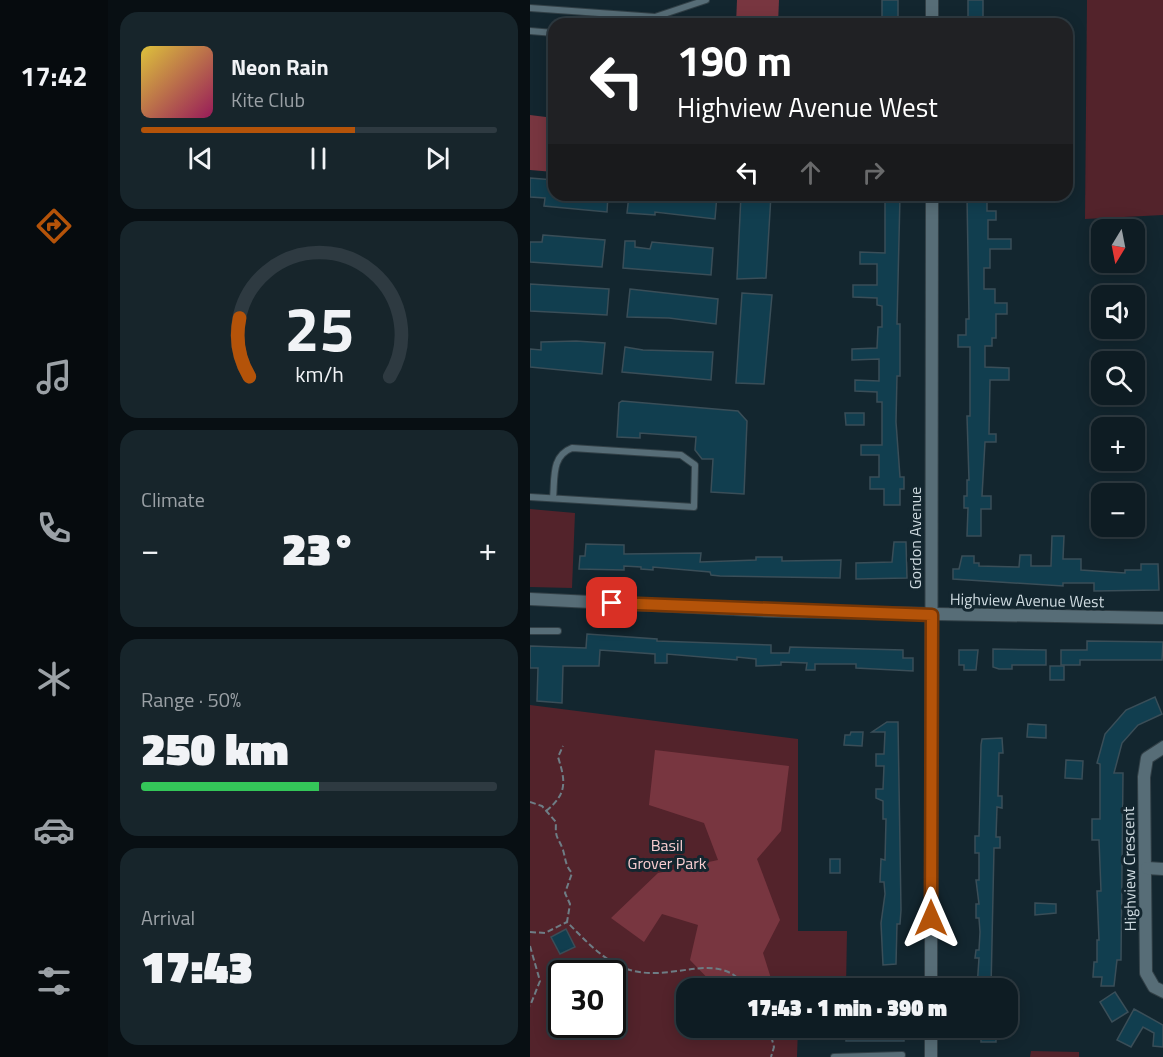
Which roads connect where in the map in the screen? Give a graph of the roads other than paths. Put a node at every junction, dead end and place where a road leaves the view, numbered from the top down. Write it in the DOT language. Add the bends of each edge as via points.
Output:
graph roads {
  1 [pos="706,0"];
  2 [pos="932,0"];
  3 [pos="530,8"];
  4 [pos="633,18"];
  5 [pos="659,18"];
  6 [pos="932,18"];
  7 [pos="530,31"];
  8 [pos="548,32"];
  9 [pos="932,201"];
  10 [pos="530,497"];
  11 [pos="553,498"];
  12 [pos="530,599"];
  13 [pos="932,615"];
  14 [pos="1163,618"];
  15 [pos="530,631"];
  16 [pos="558,631"];
  17 [pos="1163,747"];
  18 [pos="1146,868"];
  19 [pos="1163,868"];
  20 [pos="931,978"];
  21 [pos="1163,992"];
  22 [pos="931,1038"];
  23 [pos="902,1055"];
  24 [pos="886,1056"];
  25 [pos="834,1057"];
  26 [pos="931,1057"];
  1 -- 5 [label="lane"];
  2 -- 6 [label="street"];
  3 -- 4 [label="lane"];
  7 -- 8 [label="lane"];
  9 -- 13 [label="street, Gordon Avenue"];
  10 -- 11 [label="lane"];
  11 -- 11 [label="lane" via="694,507 695,465 681,455 572,448 558,458"];
  12 -- 13 [label="street, Highview Avenue West"];
  13 -- 14 [label="street, Highview Avenue West"];
  13 -- 20 [label="street, Gordon Avenue"];
  15 -- 16 [label="lane"];
  17 -- 18 [label="street, Highview Crescent" via="1147,758 1144,777"];
  18 -- 19 [label="street"];
  18 -- 21 [label="street, Highview Crescent" via="1146,973 1154,987"];
  22 -- 26 [label="street"];
  23 -- 24 [label="lane"];
  24 -- 25 [label="lane"];
}
